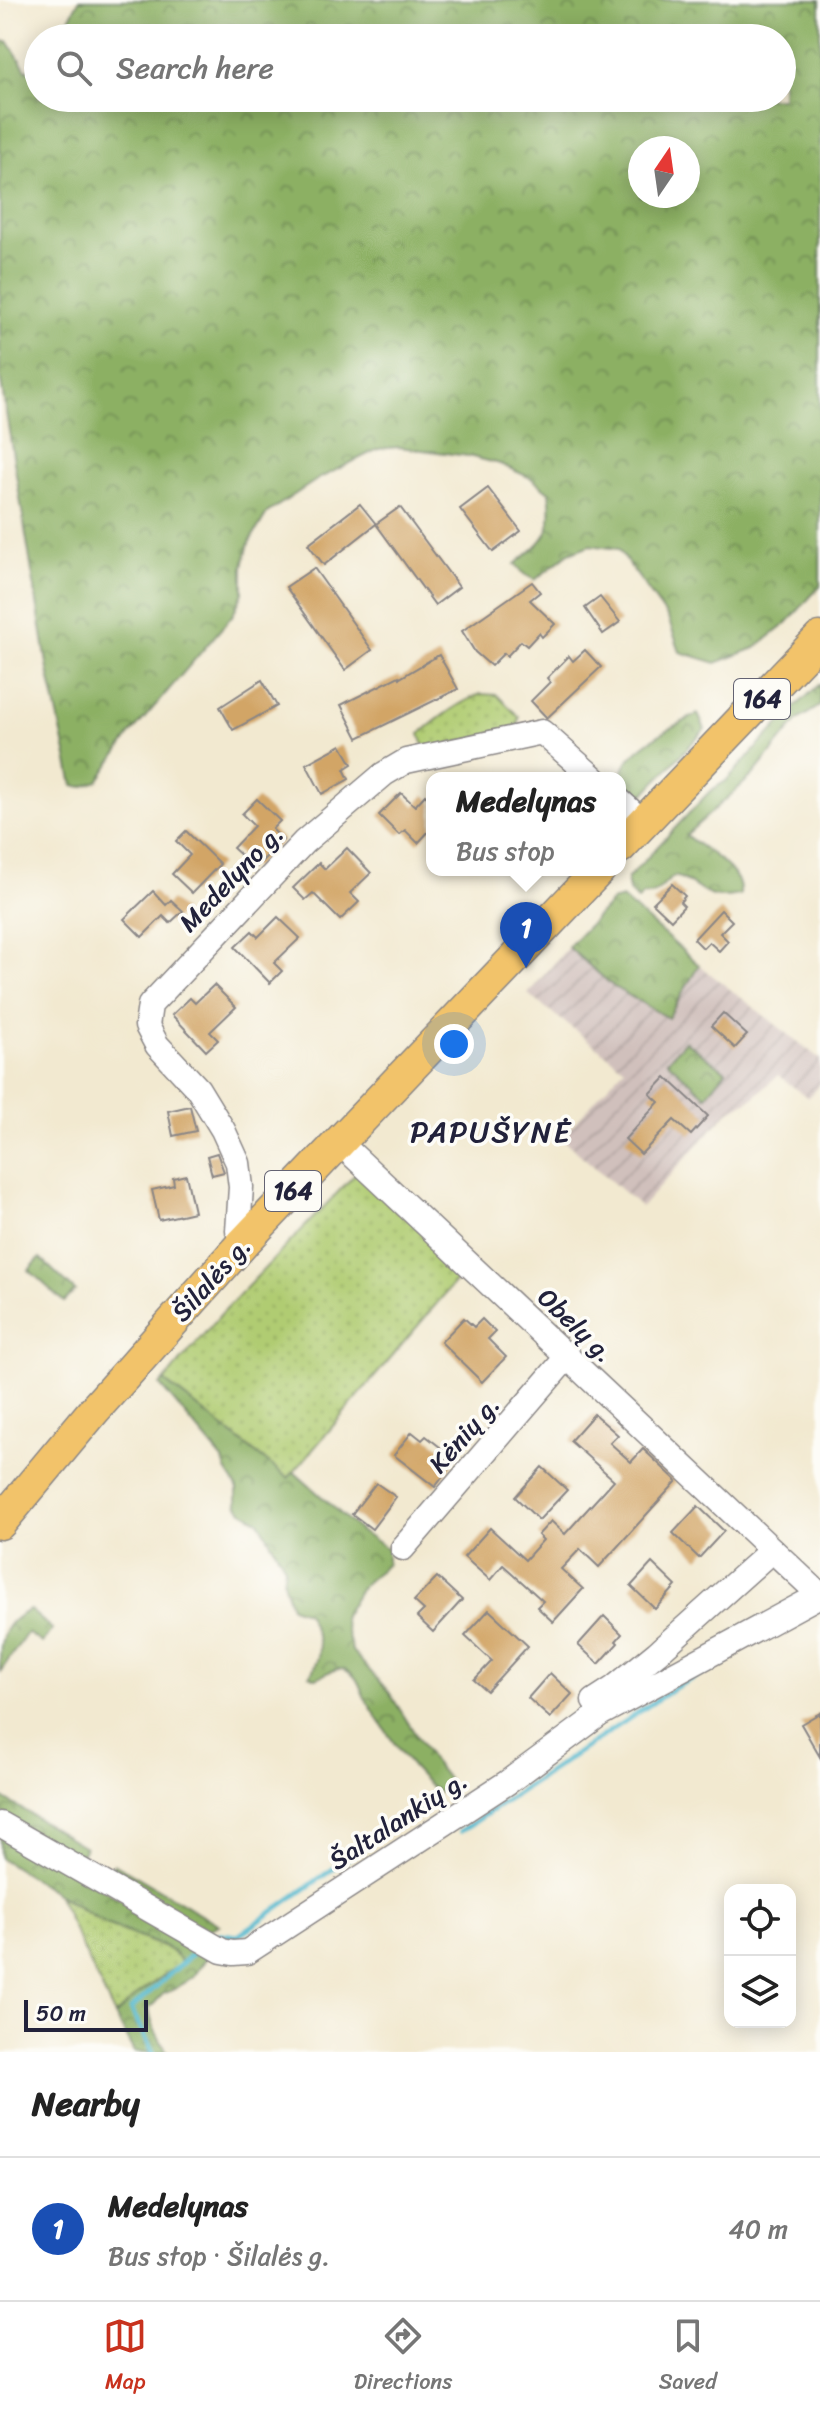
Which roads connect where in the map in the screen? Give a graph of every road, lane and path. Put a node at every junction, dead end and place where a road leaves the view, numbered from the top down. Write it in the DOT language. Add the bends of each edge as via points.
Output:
graph roads {
  1 [pos="820,638"];
  2 [pos="587,772"];
  3 [pos="632,812"];
  4 [pos="593,876"];
  5 [pos="339,1142"];
  6 [pos="244,1242"];
  7 [pos="568,1356"];
  8 [pos="0,1523"];
  9 [pos="403,1548"];
  10 [pos="772,1550"];
  11 [pos="820,1595"];
  12 [pos="600,1714"];
  13 [pos="0,1824"];
  1 -- 3 [label="main road, 164"];
  2 -- 6 [label="street, Medelyno g." via="542,732 406,761 304,842 150,1005 147,1026 157,1045 198,1089 238,1163 238,1231"];
  4 -- 5 [label="main road, Šilalės g. / 164"];
  5 -- 6 [label="main road, Šilalės g. / 164"];
  5 -- 7 [label="street, Obelų g."];
  6 -- 8 [label="main road, Šilalės g. / 164"];
  7 -- 9 [label="street, Kėnių g."];
  7 -- 10 [label="street, Obelų g."];
  10 -- 11 [label="street, Obelų g."];
  10 -- 12 [label="street" via="657,1653 593,1700"];
  11 -- 12 [label="street, Šaltalankių g."];
  12 -- 13 [label="street, Šaltalankių g." via="508,1782 247,1952 222,1951"];
}
